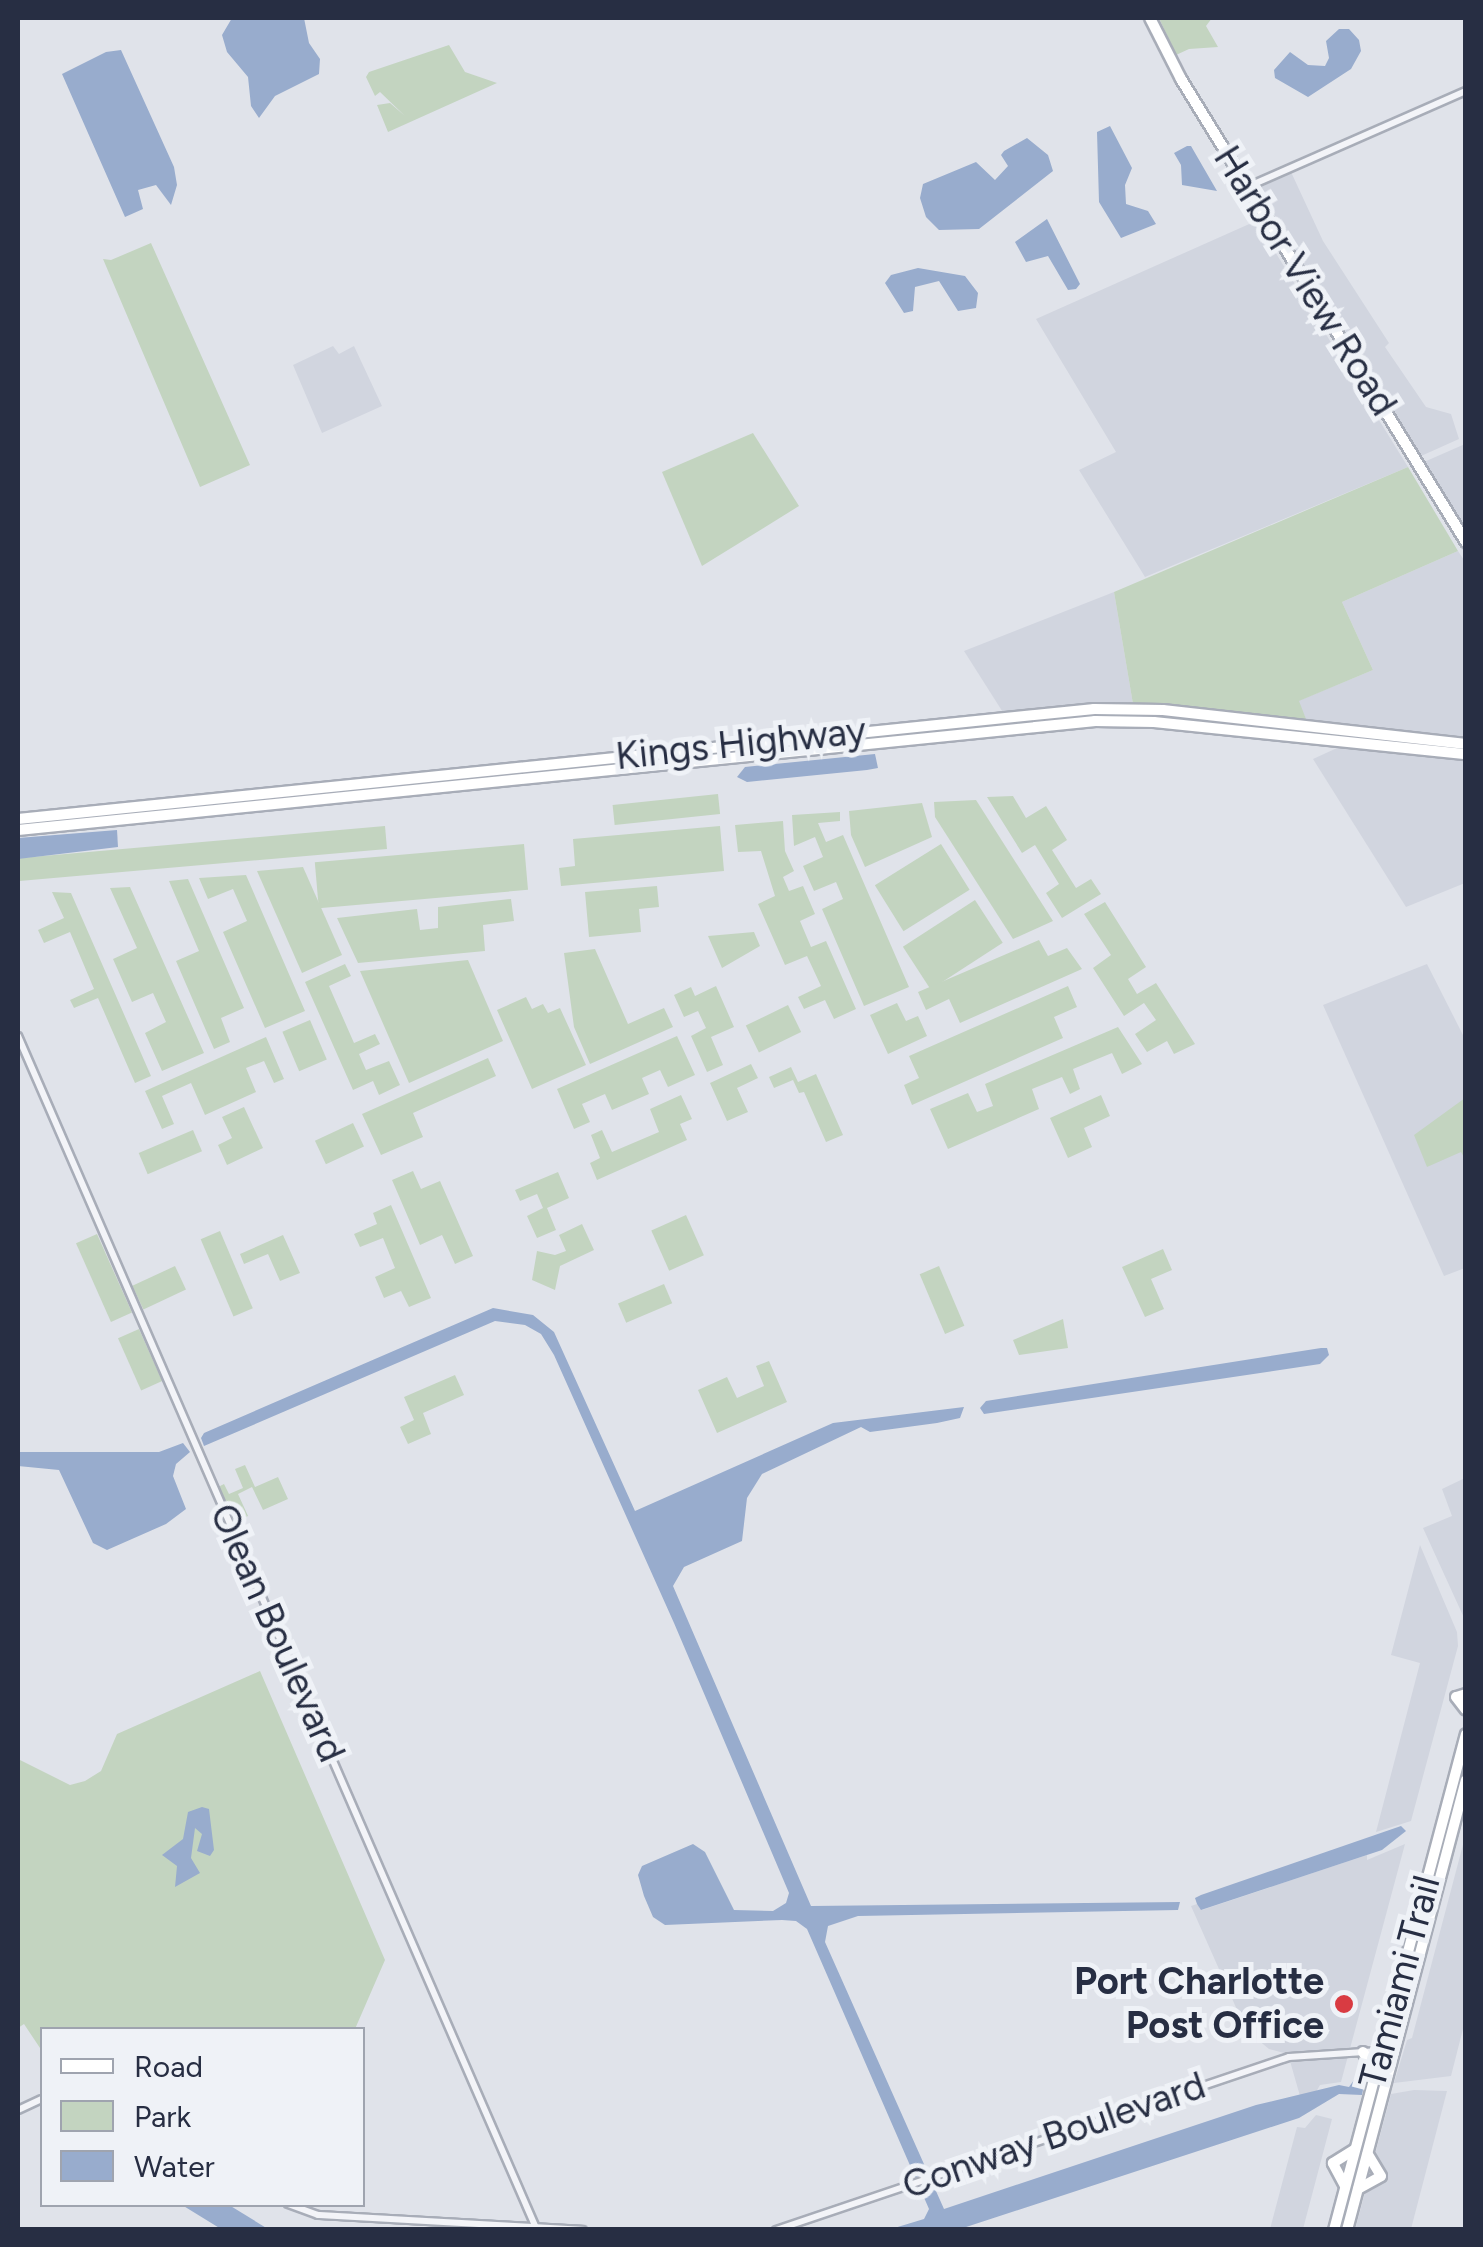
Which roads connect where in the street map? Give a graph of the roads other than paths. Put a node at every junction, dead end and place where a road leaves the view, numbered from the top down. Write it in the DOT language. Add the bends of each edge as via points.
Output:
graph roads {
  1 [pos="1150,18"];
  2 [pos="1466,92"];
  3 [pos="1247,187"];
  4 [pos="1466,542"];
  5 [pos="1346,738"];
  6 [pos="1437,748"];
  7 [pos="1465,748"];
  8 [pos="18,818"];
  9 [pos="18,830"];
  10 [pos="18,1036"];
  11 [pos="1466,1694"];
  12 [pos="1466,1710"];
  13 [pos="1466,1734"];
  14 [pos="1466,1780"];
  15 [pos="1399,2032"];
  16 [pos="1386,2036"];
  17 [pos="1410,2049"];
  18 [pos="1388,2051"];
  19 [pos="1365,2052"];
  20 [pos="1376,2074"];
  21 [pos="1362,2150"];
  22 [pos="1351,2189"];
  23 [pos="296,2207"];
  24 [pos="537,2228"];
  25 [pos="583,2230"];
  26 [pos="776,2230"];
  27 [pos="1334,2230"];
  28 [pos="1347,2230"];
  1 -- 3 [label="main road, Harbor View Road"];
  2 -- 3 [label="street"];
  3 -- 4 [label="main road, Harbor View Road"];
  5 -- 6 [label="main road, Kings Highway"];
  5 -- 6 [label="main road, Kings Highway" via="1394,750"];
  5 -- 8 [label="main road, Kings Highway" via="1162,710 1094,709"];
  5 -- 9 [label="main road, Kings Highway" via="1094,721"];
  6 -- 7 [label="main road, Kings Highway"];
  10 -- 24 [label="street, Olean Boulevard"];
  11 -- 12 [label="main road" via="1456,1697"];
  13 -- 16 [label="main road, Tamiami Trail"];
  14 -- 15 [label="main road, Tamiami Trail"];
  15 -- 17 [label="main road"];
  15 -- 18 [label="main road, Tamiami Trail"];
  16 -- 18 [label="main road, Tamiami Trail"];
  16 -- 19 [label="main road"];
  18 -- 19 [label="street, Conway Boulevard"];
  18 -- 20 [label="main road, Tamiami Trail"];
  18 -- 21 [label="main road, Tamiami Trail"];
  19 -- 20 [label="main road"];
  19 -- 26 [label="street, Conway Boulevard" via="1289,2057"];
  20 -- 21 [label="main road, Tamiami Trail"];
  21 -- 22 [label="main road, Tamiami Trail"];
  21 -- 22 [label="main road" via="1333,2163"];
  21 -- 22 [label="main road" via="1380,2176"];
  22 -- 27 [label="main road, Tamiami Trail"];
  22 -- 28 [label="main road, Tamiami Trail"];
  23 -- 24 [label="street" via="318,2215"];
  24 -- 25 [label="street"];
}
